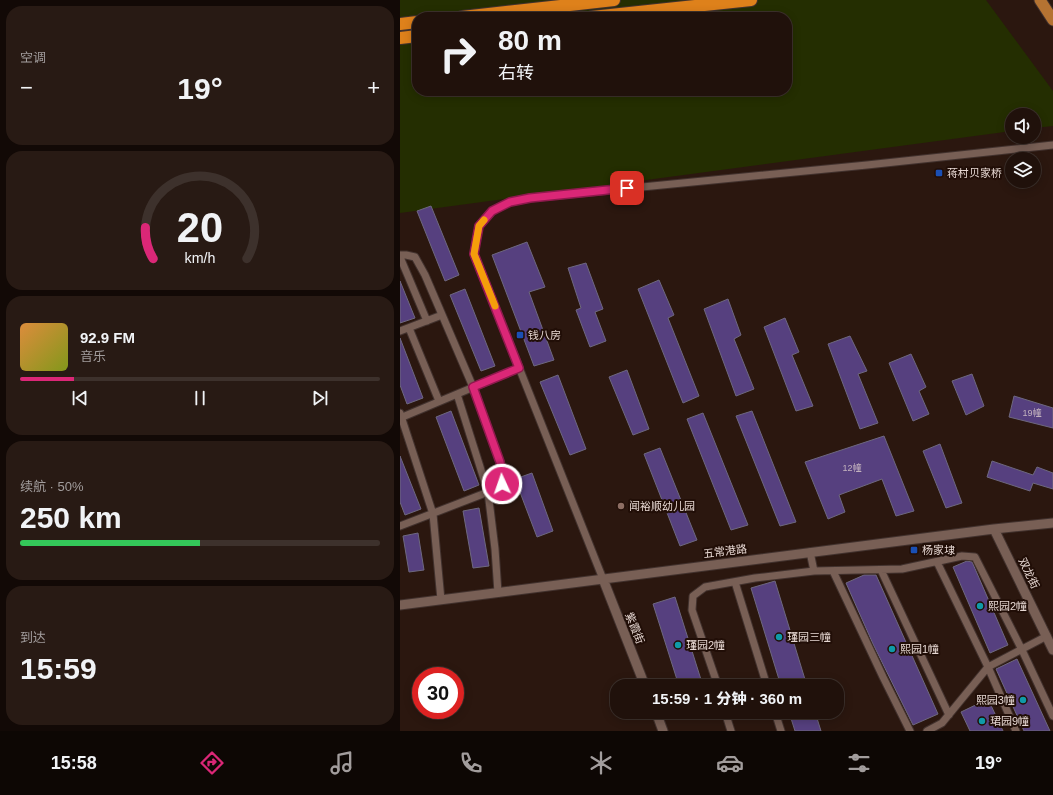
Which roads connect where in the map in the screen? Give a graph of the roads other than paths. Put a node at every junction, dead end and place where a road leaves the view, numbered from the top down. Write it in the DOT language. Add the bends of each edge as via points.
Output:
graph roads {
  1 [pos="614,0"];
  2 [pos="751,0"];
  3 [pos="1040,0"];
  4 [pos="507,12"];
  5 [pos="639,12"];
  6 [pos="1053,20"];
  7 [pos="412,23"];
  8 [pos="400,24"];
  9 [pos="412,37"];
  10 [pos="400,38"];
  11 [pos="1053,145"];
  12 [pos="400,256"];
  13 [pos="442,315"];
  14 [pos="427,321"];
  15 [pos="409,328"];
  16 [pos="400,332"];
  17 [pos="519,368"];
  18 [pos="473,387"];
  19 [pos="456,394"];
  20 [pos="439,401"];
  21 [pos="401,416"];
  22 [pos="488,492"];
  23 [pos="433,514"];
  24 [pos="1053,523"];
  25 [pos="400,526"];
  26 [pos="994,529"];
  27 [pos="810,552"];
  28 [pos="937,562"];
  29 [pos="881,570"];
  30 [pos="814,571"];
  31 [pos="833,571"];
  32 [pos="602,579"];
  33 [pos="735,582"];
  34 [pos="498,592"];
  35 [pos="441,600"];
  36 [pos="400,605"];
  37 [pos="1046,636"];
  38 [pos="1022,650"];
  39 [pos="1053,650"];
  40 [pos="988,668"];
  41 [pos="643,679"];
  42 [pos="716,679"];
  43 [pos="765,679"];
  44 [pos="949,715"];
  45 [pos="1053,716"];
  46 [pos="659,719"];
  47 [pos="727,719"];
  48 [pos="777,719"];
  49 [pos="664,731"];
  50 [pos="731,731"];
  51 [pos="781,731"];
  52 [pos="910,731"];
  53 [pos="927,731"];
  54 [pos="1016,731"];
  1 -- 4 [label="highway"];
  2 -- 5 [label="highway"];
  3 -- 6 [label="main road"];
  7 -- 8 [label="highway"];
  9 -- 10 [label="highway"];
  11 -- 17 [label="street" via="510,202 492,211 479,226 474,254"];
  12 -- 13 [label="street" via="406,254 415,257 420,264"];
  12 -- 14 [label="street"];
  13 -- 14 [label="street"];
  13 -- 18 [label="street"];
  14 -- 15 [label="street"];
  15 -- 16 [label="street"];
  15 -- 20 [label="street"];
  17 -- 18 [label="street"];
  17 -- 32 [label="street"];
  18 -- 19 [label="street"];
  18 -- 22 [label="street" via="503,475 502,484"];
  19 -- 20 [label="street"];
  19 -- 22 [label="street"];
  20 -- 21 [label="street"];
  21 -- 23 [label="street"];
  22 -- 23 [label="street"];
  22 -- 34 [label="street"];
  23 -- 25 [label="street"];
  23 -- 35 [label="street"];
  24 -- 26 [label="street, 五常港路"];
  26 -- 27 [label="street, 五常港路"];
  26 -- 37 [label="street, 双龙街"];
  27 -- 30 [label="street"];
  27 -- 32 [label="street, 五常港路"];
  28 -- 29 [label="street"];
  28 -- 38 [label="street" via="962,556 975,557"];
  28 -- 40 [label="street"];
  29 -- 31 [label="street"];
  29 -- 44 [label="street"];
  30 -- 31 [label="street"];
  30 -- 33 [label="street"];
  31 -- 52 [label="street"];
  32 -- 34 [label="street, 五常港路"];
  32 -- 41 [label="street, 紫霞街"];
  33 -- 42 [label="street" via="705,587 693,596 692,610"];
  33 -- 43 [label="street"];
  34 -- 35 [label="street, 五常港路"];
  35 -- 36 [label="street, 五常港路"];
  37 -- 38 [label="street"];
  37 -- 39 [label="street, 双龙街"];
  38 -- 40 [label="street"];
  38 -- 45 [label="street"];
  40 -- 44 [label="street"];
  40 -- 54 [label="street"];
  44 -- 53 [label="street"];
  46 -- 49 [label="street"];
  47 -- 50 [label="street"];
  48 -- 51 [label="street"];
}
